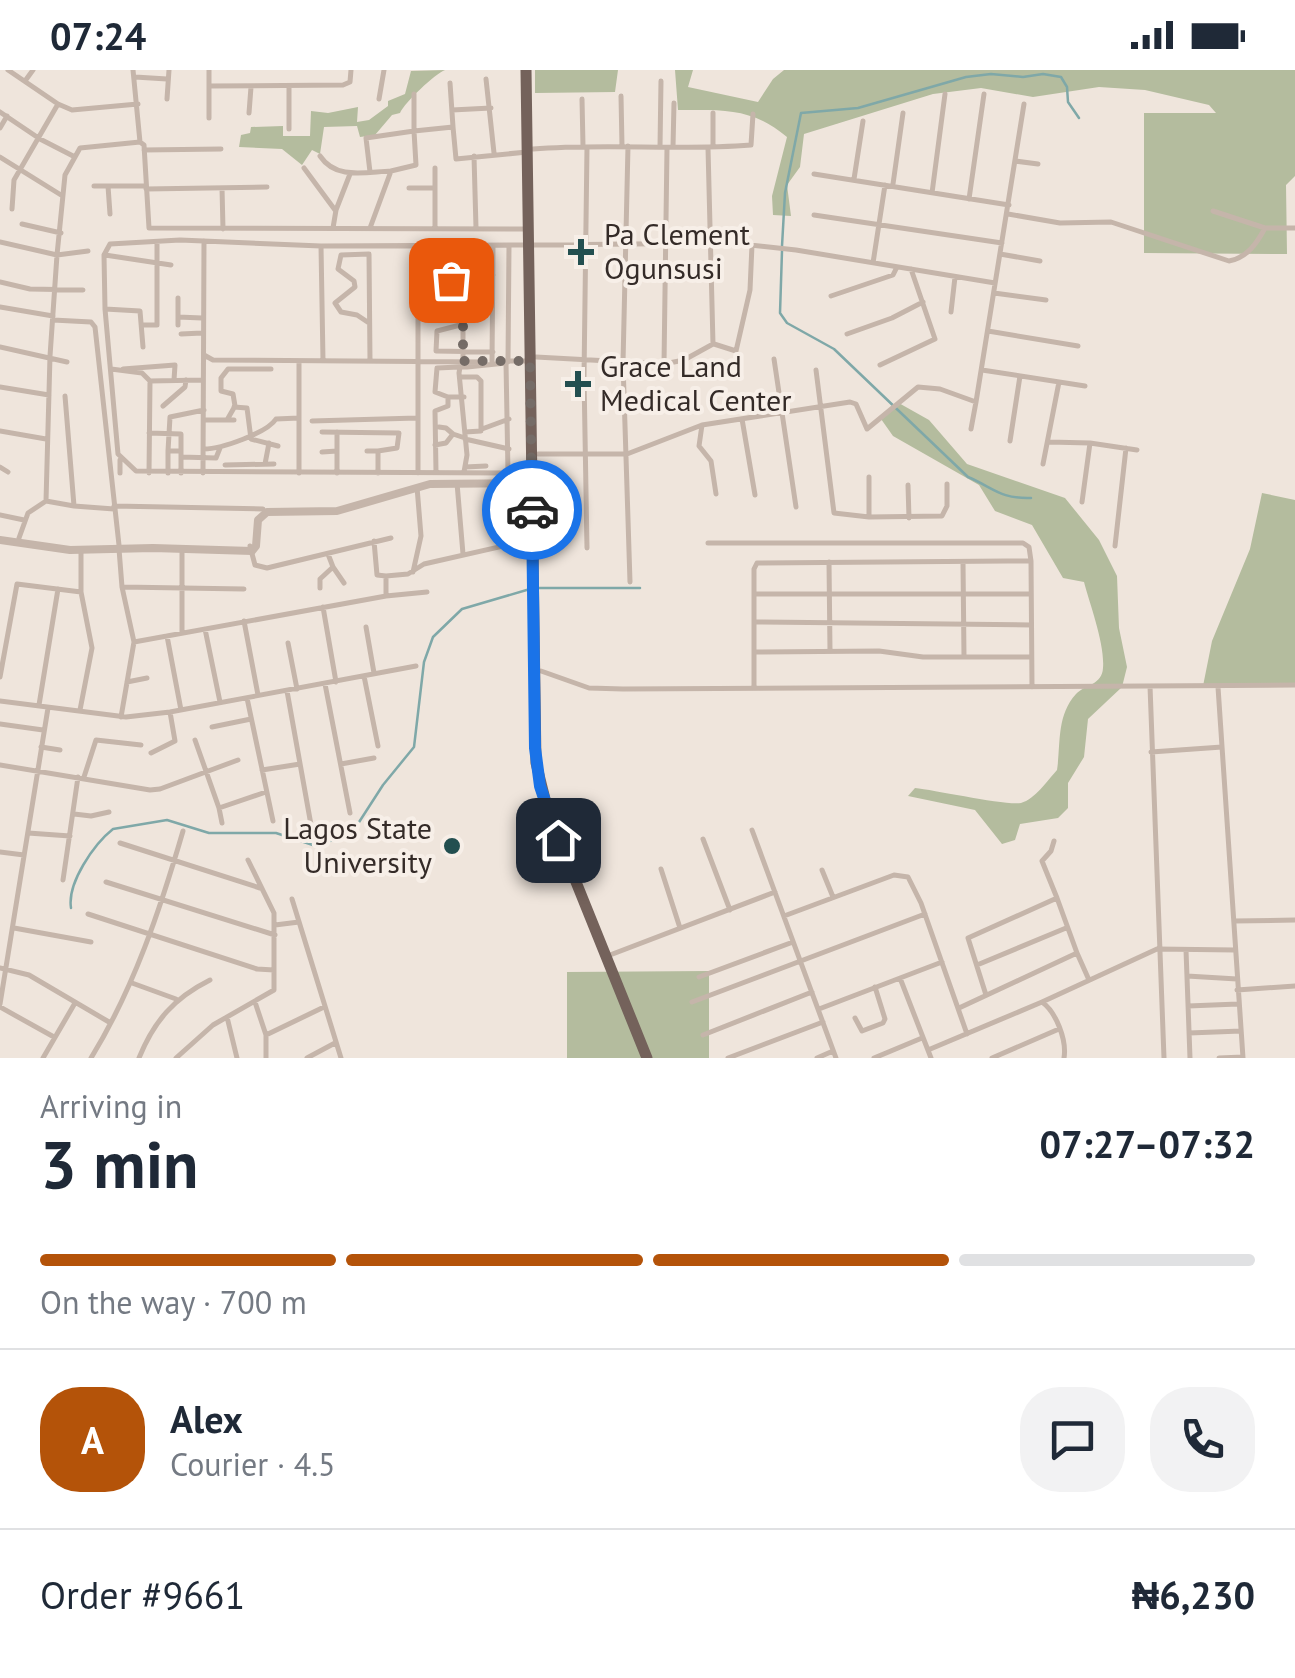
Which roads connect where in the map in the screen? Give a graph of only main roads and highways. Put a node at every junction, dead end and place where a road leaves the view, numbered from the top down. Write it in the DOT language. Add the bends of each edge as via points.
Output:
graph roads {
  1 [pos="530,70"];
  2 [pos="530,150"];
  3 [pos="531,245"];
  4 [pos="533,359"];
  5 [pos="536,588"];
  6 [pos="649,1058"];
  1 -- 2 [label="main road"];
  2 -- 3 [label="main road"];
  2 -- 3 [label="main road"];
  3 -- 4 [label="main road"];
  4 -- 5 [label="main road"];
  4 -- 5 [label="main road"];
  5 -- 6 [label="main road" via="540,747 548,791"];
  5 -- 6 [label="main road" via="540,786"];
}
